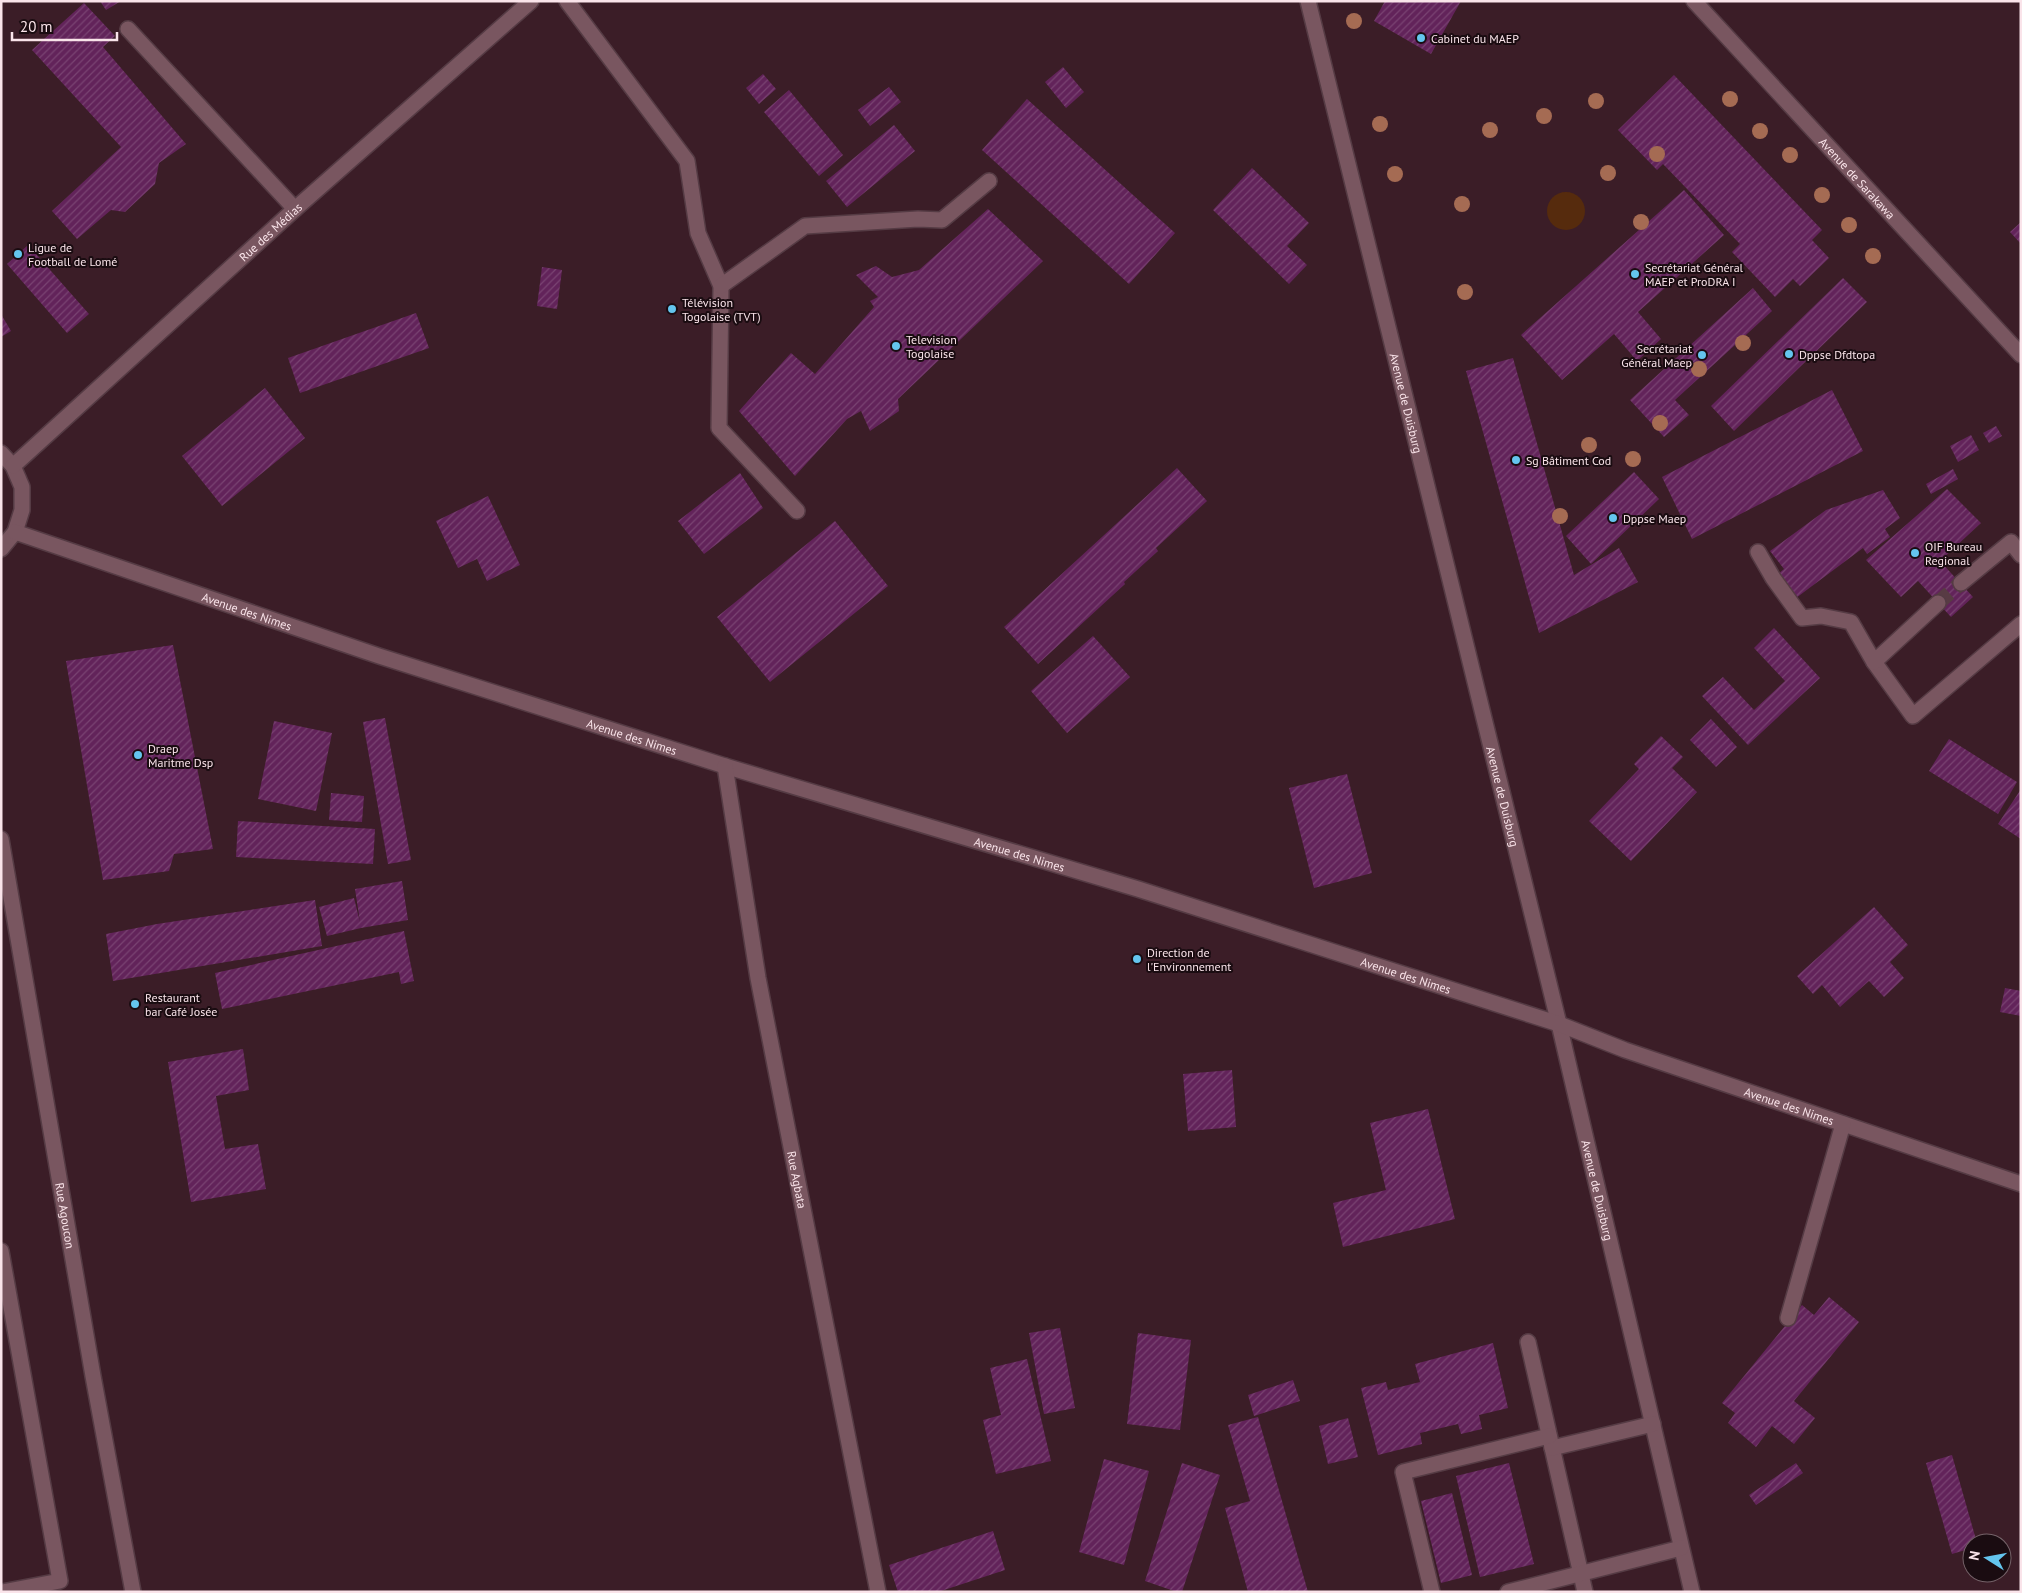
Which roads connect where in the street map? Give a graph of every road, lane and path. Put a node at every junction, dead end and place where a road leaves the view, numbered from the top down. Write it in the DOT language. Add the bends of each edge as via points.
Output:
graph roads {
  1 [pos="531,1"];
  2 [pos="567,1"];
  3 [pos="1308,1"];
  4 [pos="1694,1"];
  5 [pos="128,29"];
  6 [pos="990,181"];
  7 [pos="295,209"];
  8 [pos="720,286"];
  9 [pos="2021,355"];
  10 [pos="1,453"];
  11 [pos="13,466"];
  12 [pos="797,512"];
  13 [pos="15,532"];
  14 [pos="1,549"];
  15 [pos="1758,552"];
  16 [pos="2021,555"];
  17 [pos="1961,583"];
  18 [pos="1938,604"];
  19 [pos="2021,624"];
  20 [pos="1874,662"];
  21 [pos="725,766"];
  22 [pos="1,840"];
  23 [pos="1559,1024"];
  24 [pos="1843,1124"];
  25 [pos="2021,1184"];
  26 [pos="1,1250"];
  27 [pos="1788,1318"];
  28 [pos="1528,1342"];
  29 [pos="1653,1424"];
  30 [pos="1551,1442"];
  31 [pos="1681,1548"];
  32 [pos="1581,1572"];
  33 [pos="61,1586"];
  34 [pos="2,1592"];
  35 [pos="133,1592"];
  36 [pos="878,1592"];
  37 [pos="1432,1592"];
  38 [pos="1508,1592"];
  39 [pos="1585,1592"];
  40 [pos="1692,1592"];
  1 -- 7 [label="street, Rue des Médias"];
  2 -- 8 [label="street" via="687,161 698,233"];
  3 -- 23 [label="street, Avenue de Duisburg"];
  4 -- 9 [label="street, Avenue de Sarakawa"];
  5 -- 7 [label="street"];
  6 -- 8 [label="street" via="942,220 805,226"];
  7 -- 11 [label="street, Rue des Médias"];
  8 -- 12 [label="street" via="719,428"];
  10 -- 11 [label="street"];
  11 -- 13 [label="street" via="22,487 22,510"];
  13 -- 14 [label="street"];
  13 -- 21 [label="street, Avenue des Nimes" via="379,656"];
  15 -- 20 [label="street" via="1802,618 1821,616 1851,622"];
  16 -- 17 [label="street" via="2011,542"];
  18 -- 20 [label="street"];
  19 -- 20 [label="street" via="1913,716"];
  21 -- 23 [label="street, Avenue des Nimes" via="1138,889"];
  21 -- 36 [label="street, Rue Agbata" via="758,978"];
  22 -- 35 [label="street, Rue Agoucon"];
  23 -- 24 [label="street, Avenue des Nimes"];
  23 -- 29 [label="street, Avenue de Duisburg"];
  24 -- 25 [label="street, Avenue des Nimes"];
  24 -- 27 [label="street"];
  26 -- 33 [label="street"];
  28 -- 30 [label="street"];
  29 -- 30 [label="street"];
  29 -- 31 [label="street, Avenue de Duisburg"];
  30 -- 32 [label="street"];
  30 -- 37 [label="street" via="1403,1472"];
  31 -- 32 [label="street"];
  31 -- 40 [label="street, Avenue de Duisburg"];
  32 -- 38 [label="street"];
  32 -- 39 [label="street"];
  33 -- 34 [label="street"];
}
